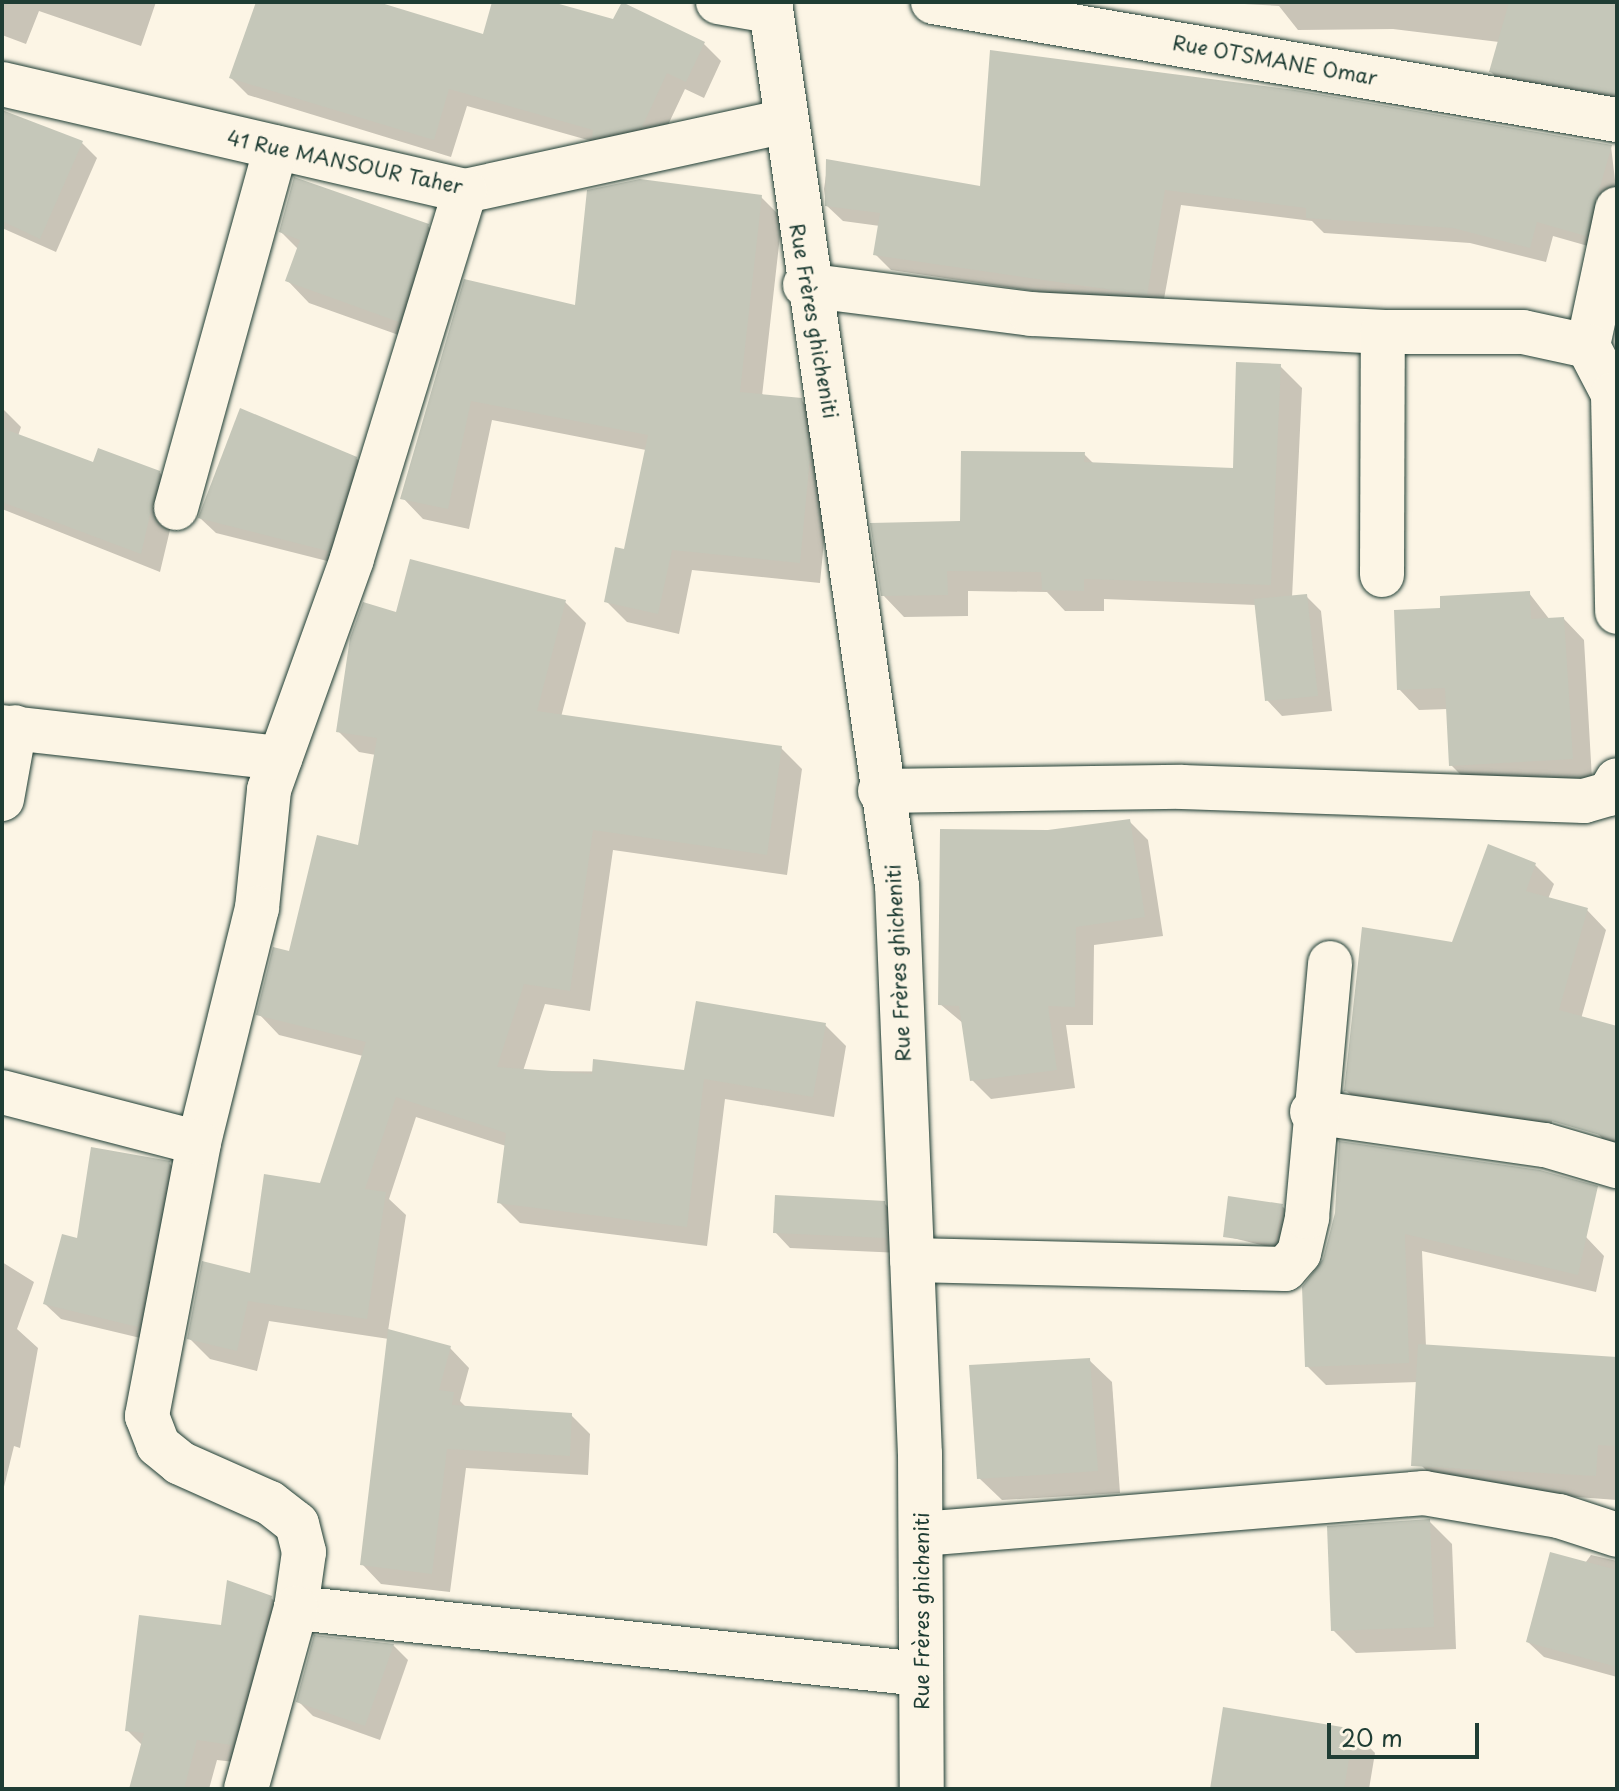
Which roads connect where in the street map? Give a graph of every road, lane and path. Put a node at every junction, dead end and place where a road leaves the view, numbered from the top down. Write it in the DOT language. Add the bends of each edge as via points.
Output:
graph roads {
  1 [pos="718,2"];
  2 [pos="933,2"];
  3 [pos="770,6"];
  4 [pos="2,84"];
  5 [pos="1617,120"];
  6 [pos="782,122"];
  7 [pos="276,148"];
  8 [pos="465,191"];
  9 [pos="1617,209"];
  10 [pos="805,285"];
  11 [pos="1383,332"];
  12 [pos="1588,346"];
  13 [pos="176,508"];
  14 [pos="1382,575"];
  15 [pos="1617,612"];
  16 [pos="8,727"];
  17 [pos="280,758"];
  18 [pos="1617,780"];
  19 [pos="880,791"];
  20 [pos="2,799"];
  21 [pos="1330,963"];
  22 [pos="2,1092"];
  23 [pos="1312,1112"];
  24 [pos="199,1143"];
  25 [pos="1617,1166"];
  26 [pos="912,1260"];
  27 [pos="921,1534"];
  28 [pos="1617,1535"];
  29 [pos="296,1608"];
  30 [pos="921,1674"];
  31 [pos="246,1789"];
  32 [pos="922,1789"];
  1 -- 3 [label="street"];
  2 -- 5 [label="street, Rue OTSMANE Omar"];
  3 -- 6 [label="street, Rue Frères ghicheniti"];
  4 -- 7 [label="street, 41 Rue MANSOUR Taher"];
  6 -- 8 [label="street, 41 Rue MANSOUR Taher"];
  6 -- 10 [label="street, Rue Frères ghicheniti"];
  7 -- 8 [label="street, 41 Rue MANSOUR Taher"];
  7 -- 13 [label="street"];
  8 -- 17 [label="street" via="352,559"];
  9 -- 12 [label="street"];
  10 -- 11 [label="street" via="1031,314"];
  10 -- 19 [label="street, Rue Frères ghicheniti" via="832,428"];
  11 -- 12 [label="street" via="1523,332"];
  11 -- 14 [label="street"];
  12 -- 15 [label="street" via="1613,394"];
  16 -- 17 [label="street"];
  16 -- 20 [label="street"];
  17 -- 24 [label="street" via="269,790 257,908"];
  18 -- 19 [label="street" via="1609,794 1584,801 1182,787"];
  19 -- 26 [label="street, Rue Frères ghicheniti" via="897,885"];
  21 -- 23 [label="street"];
  22 -- 24 [label="street"];
  23 -- 25 [label="street" via="1545,1145"];
  23 -- 26 [label="street" via="1307,1217 1299,1253 1285,1269"];
  24 -- 29 [label="street" via="147,1416 158,1445 180,1463 270,1503 297,1524 304,1552"];
  26 -- 27 [label="street, Rue Frères ghicheniti"];
  27 -- 28 [label="street" via="1424,1493 1559,1516"];
  27 -- 30 [label="street, Rue Frères ghicheniti"];
  29 -- 30 [label="street"];
  29 -- 31 [label="street"];
  30 -- 32 [label="street, Rue Frères ghicheniti"];
}
